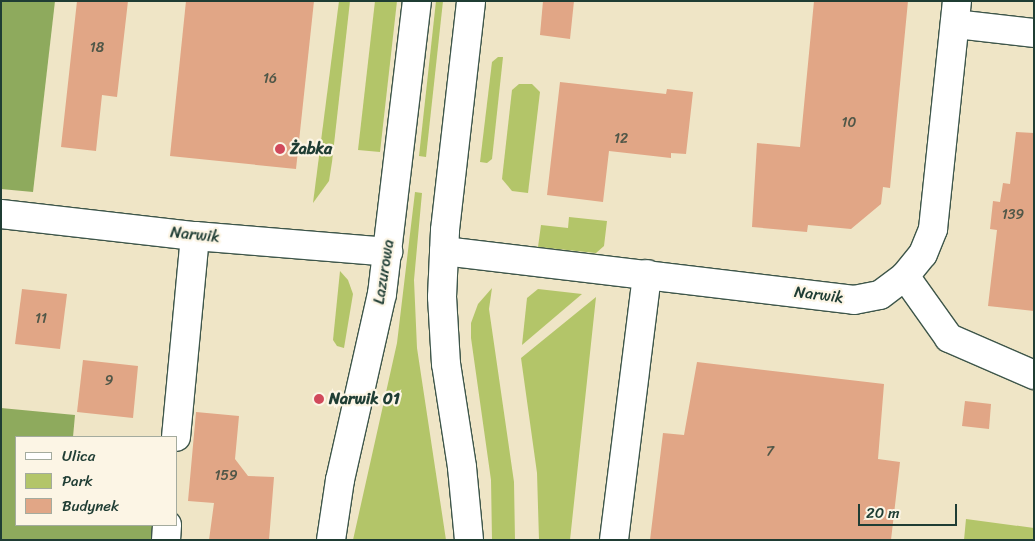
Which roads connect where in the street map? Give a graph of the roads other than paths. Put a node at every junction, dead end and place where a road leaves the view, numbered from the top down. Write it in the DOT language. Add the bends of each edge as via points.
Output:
graph roads {
  1 [pos="417,1"];
  2 [pos="470,1"];
  3 [pos="956,13"];
  4 [pos="1034,33"];
  5 [pos="1,214"];
  6 [pos="195,236"];
  7 [pos="444,251"];
  8 [pos="388,252"];
  9 [pos="647,274"];
  10 [pos="905,276"];
  11 [pos="1034,375"];
  12 [pos="176,436"];
  13 [pos="167,526"];
  14 [pos="166,540"];
  15 [pos="331,540"];
  16 [pos="469,540"];
  17 [pos="614,540"];
  1 -- 8 [label="street, Lazurowa"];
  2 -- 7 [label="street"];
  3 -- 4 [label="street"];
  3 -- 10 [label="street, Narwik" via="934,229 923,254"];
  5 -- 6 [label="street, Narwik"];
  6 -- 8 [label="street, Narwik"];
  6 -- 12 [label="street"];
  7 -- 9 [label="street, Narwik"];
  7 -- 16 [label="street" via="443,331"];
  8 -- 15 [label="street, Lazurowa" via="340,480"];
  9 -- 10 [label="street, Narwik" via="854,300 880,295"];
  9 -- 17 [label="street"];
  10 -- 11 [label="street" via="949,338"];
  13 -- 14 [label="street"];
}
